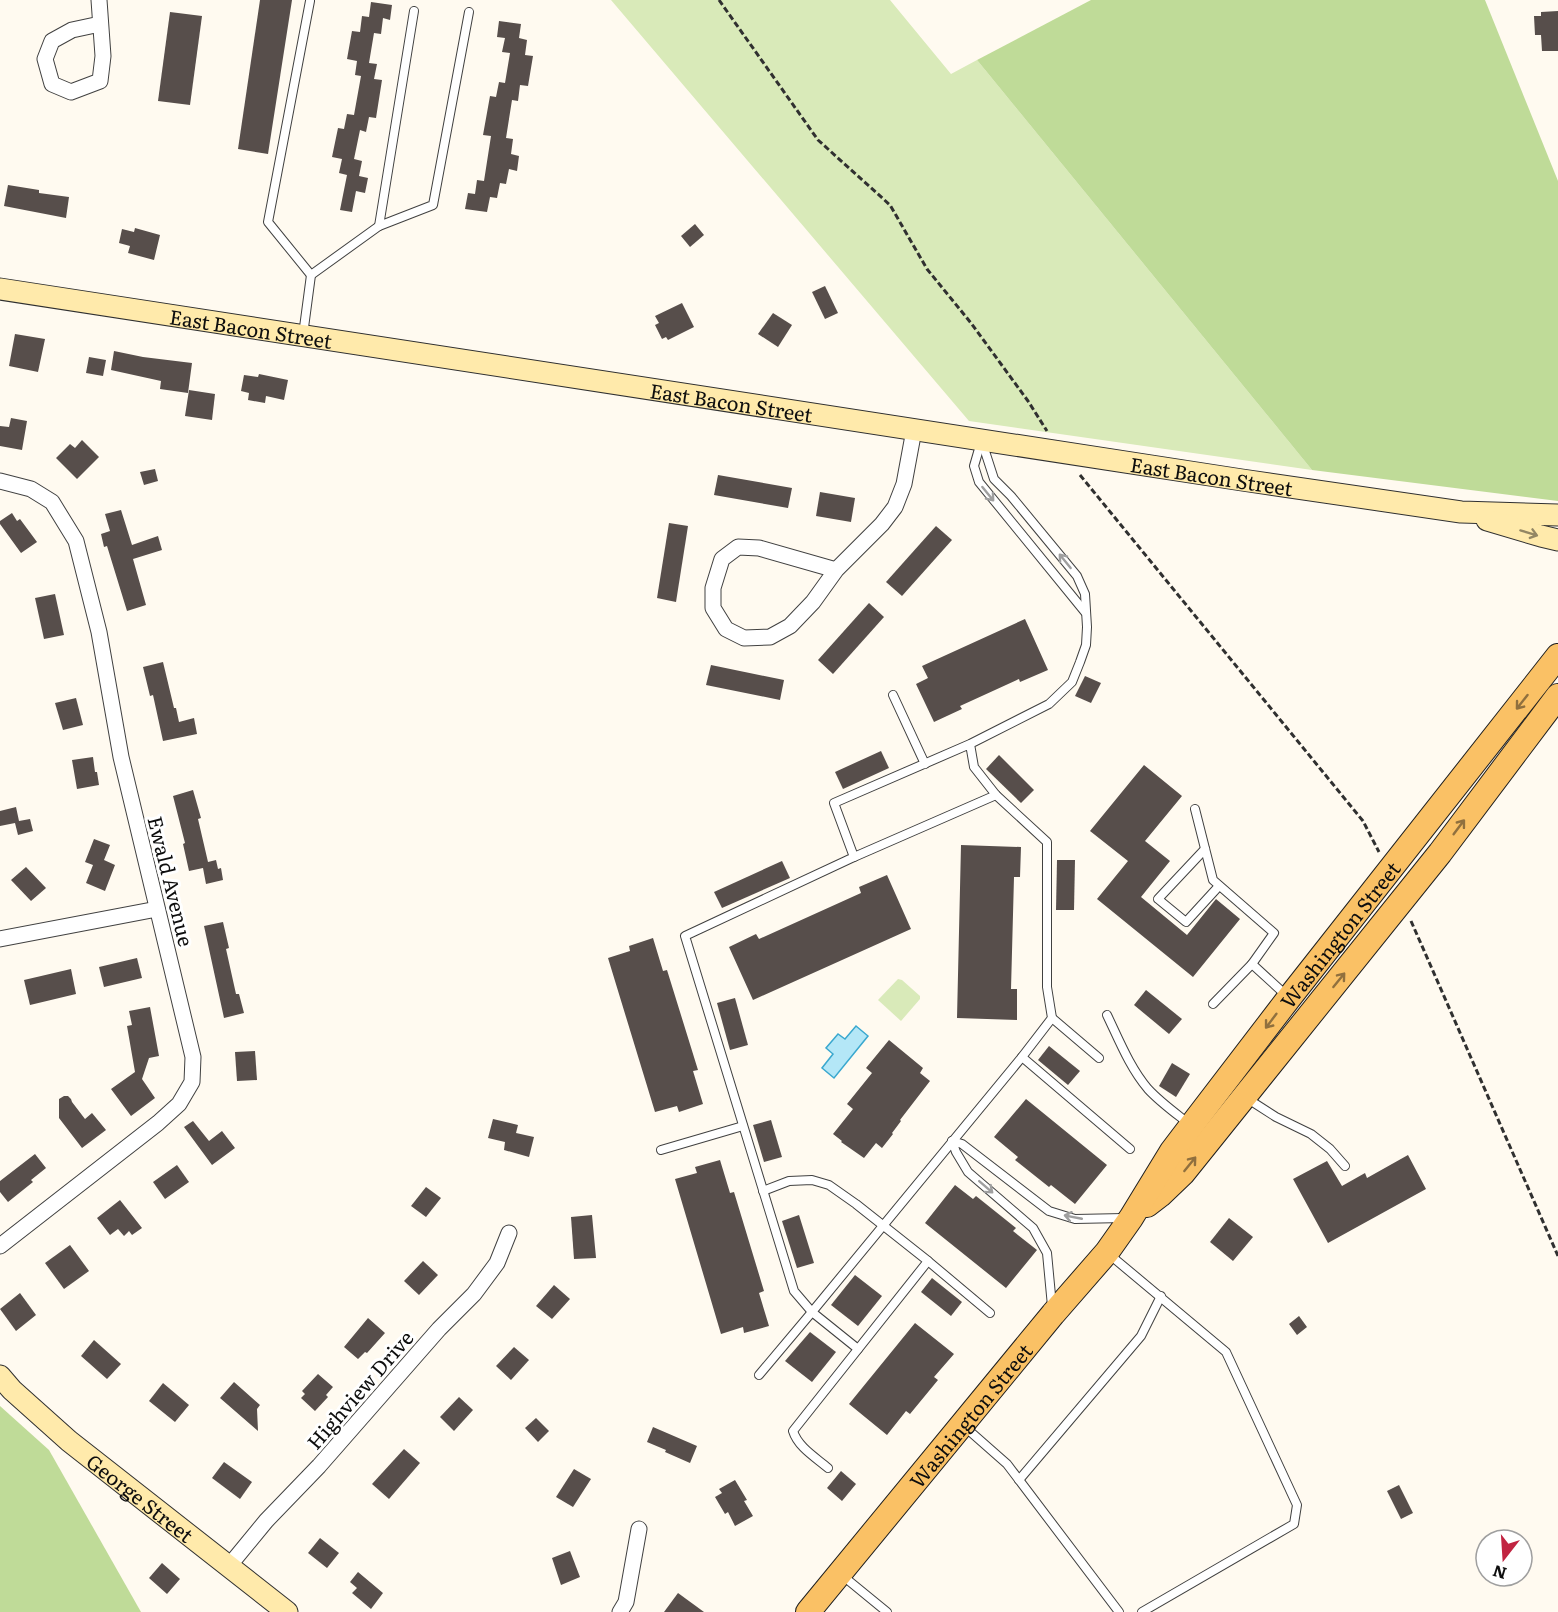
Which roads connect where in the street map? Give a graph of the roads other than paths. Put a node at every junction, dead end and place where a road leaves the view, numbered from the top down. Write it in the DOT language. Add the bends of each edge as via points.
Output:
graph roads {
  1 [pos="99,0"];
  2 [pos="310,1"];
  3 [pos="414,11"];
  4 [pos="469,12"];
  5 [pos="100,24"];
  6 [pos="379,226"];
  7 [pos="311,275"];
  8 [pos="0,289"];
  9 [pos="303,334"];
  10 [pos="914,430"];
  11 [pos="981,440"];
  12 [pos="0,481"];
  13 [pos="1461,512"];
  14 [pos="1558,515"];
  15 [pos="1558,540"];
  16 [pos="836,570"];
  17 [pos="1086,614"];
  18 [pos="1558,656"];
  19 [pos="893,695"];
  20 [pos="1558,696"];
  21 [pos="970,744"];
  22 [pos="925,764"];
  23 [pos="996,795"];
  24 [pos="1195,809"];
  25 [pos="1205,849"];
  26 [pos="854,857"];
  27 [pos="1219,886"];
  28 [pos="157,909"];
  29 [pos="0,939"];
  30 [pos="1252,964"];
  31 [pos="1289,998"];
  32 [pos="1213,1004"];
  33 [pos="1107,1015"];
  34 [pos="1052,1018"];
  35 [pos="1022,1057"];
  36 [pos="1100,1058"];
  37 [pos="1244,1097"];
  38 [pos="743,1126"];
  39 [pos="1191,1126"];
  40 [pos="952,1141"];
  41 [pos="1130,1149"];
  42 [pos="661,1150"];
  43 [pos="1345,1166"];
  44 [pos="763,1191"];
  45 [pos="1131,1218"];
  46 [pos="883,1225"];
  47 [pos="508,1233"];
  48 [pos="0,1246"];
  49 [pos="1107,1252"];
  50 [pos="928,1261"];
  51 [pos="1161,1296"];
  52 [pos="812,1312"];
  53 [pos="990,1313"];
  54 [pos="1053,1314"];
  55 [pos="858,1349"];
  56 [pos="759,1375"];
  57 [pos="0,1376"];
  58 [pos="962,1424"];
  59 [pos="828,1468"];
  60 [pos="1019,1480"];
  61 [pos="639,1530"];
  62 [pos="229,1566"];
  63 [pos="840,1573"];
  64 [pos="287,1612"];
  65 [pos="620,1612"];
  66 [pos="808,1612"];
  67 [pos="888,1612"];
  68 [pos="1119,1612"];
  69 [pos="1142,1612"];
  1 -- 5 [label="street"];
  2 -- 7 [label="lane" via="268,222"];
  3 -- 6 [label="lane"];
  4 -- 6 [label="lane" via="434,205"];
  5 -- 5 [label="street" via="100,81 71,92 52,84 45,59 52,41 72,30"];
  6 -- 7 [label="lane"];
  7 -- 9 [label="lane"];
  8 -- 9 [label="main road, East Bacon Street"];
  9 -- 10 [label="main road, East Bacon Street"];
  10 -- 11 [label="main road, East Bacon Street"];
  10 -- 16 [label="street" via="904,484 895,507"];
  11 -- 13 [label="main road, East Bacon Street"];
  17 -- 11 [label="lane, one-way" via="1085,594 1077,576 994,479"];
  11 -- 17 [label="lane, one-way" via="974,466 979,482"];
  12 -- 28 [label="street, Ewald Avenue" via="31,489 52,502 76,541"];
  13 -- 14 [label="main road, East Bacon Street"];
  13 -- 15 [label="main road, East Bacon Street, one-way"];
  16 -- 16 [label="street" via="790,626 770,637 744,638 726,629 713,608 713,588 722,560 738,547 759,548"];
  17 -- 21 [label="lane" via="1086,645 1072,682 1049,704"];
  18 -- 31 [label="main road, Washington Street, one-way"];
  19 -- 22 [label="lane"];
  37 -- 20 [label="main road, Washington Street, one-way" via="1402,901"];
  21 -- 22 [label="lane"];
  21 -- 23 [label="lane" via="974,767"];
  22 -- 26 [label="lane" via="834,803"];
  23 -- 26 [label="lane"];
  23 -- 34 [label="lane" via="1047,842 1047,987"];
  24 -- 25 [label="lane"];
  25 -- 27 [label="lane" via="1213,880"];
  25 -- 27 [label="lane" via="1158,898 1186,922"];
  26 -- 38 [label="lane" via="685,936"];
  27 -- 30 [label="lane" via="1274,933"];
  28 -- 29 [label="street"];
  28 -- 48 [label="street, Ewald Avenue" via="193,1057 192,1082 178,1104 158,1123"];
  30 -- 31 [label="lane"];
  30 -- 32 [label="lane"];
  31 -- 39 [label="main road, Washington Street, one-way"];
  33 -- 39 [label="lane" via="1147,1088"];
  34 -- 35 [label="lane"];
  34 -- 36 [label="lane"];
  35 -- 40 [label="lane"];
  35 -- 41 [label="lane"];
  37 -- 43 [label="lane" via="1311,1134"];
  45 -- 37 [label="main road, Washington Street, one-way" via="1183,1173"];
  38 -- 42 [label="lane"];
  38 -- 44 [label="lane"];
  39 -- 45 [label="main road, Washington Street"];
  45 -- 40 [label="lane, one-way" via="1075,1219 1049,1211 962,1144"];
  40 -- 46 [label="lane"];
  40 -- 54 [label="lane, one-way" via="968,1172 1038,1236 1047,1253"];
  44 -- 46 [label="lane" via="789,1181 812,1180 829,1185"];
  44 -- 52 [label="lane" via="794,1291"];
  45 -- 49 [label="main road, Washington Street"];
  46 -- 50 [label="lane"];
  46 -- 52 [label="lane"];
  47 -- 62 [label="street, Highview Drive" via="497,1263 474,1294"];
  49 -- 51 [label="lane"];
  49 -- 54 [label="main road, Washington Street"];
  50 -- 53 [label="lane"];
  50 -- 55 [label="lane"];
  51 -- 60 [label="lane" via="1141,1336"];
  51 -- 69 [label="lane" via="1226,1352 1298,1505 1294,1524"];
  52 -- 55 [label="lane"];
  52 -- 56 [label="lane"];
  54 -- 58 [label="main road, Washington Street"];
  55 -- 59 [label="lane" via="793,1431 802,1446"];
  57 -- 62 [label="main road, George Street" via="69,1441"];
  58 -- 60 [label="lane" via="1007,1464"];
  58 -- 63 [label="main road, Washington Street"];
  60 -- 68 [label="lane"];
  61 -- 65 [label="street" via="626,1602"];
  62 -- 64 [label="main road, George Street"];
  63 -- 66 [label="main road, Washington Street"];
  63 -- 67 [label="lane"];
}
